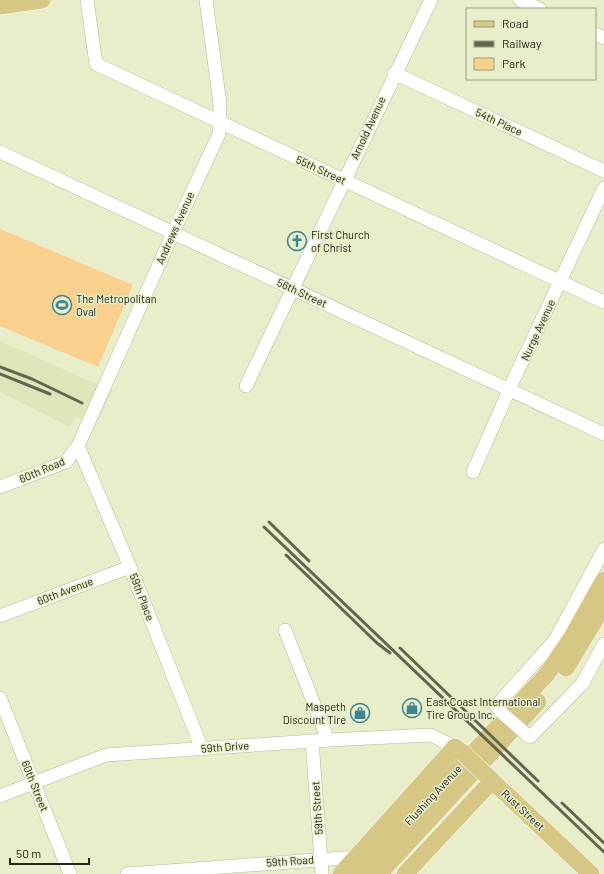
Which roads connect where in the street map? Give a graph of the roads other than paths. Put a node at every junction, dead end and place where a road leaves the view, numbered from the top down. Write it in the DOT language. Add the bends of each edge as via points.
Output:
graph roads {
  1 [pos="42,0"];
  2 [pos="87,0"];
  3 [pos="206,0"];
  4 [pos="431,0"];
  5 [pos="520,0"];
  6 [pos="0,6"];
  7 [pos="538,8"];
  8 [pos="394,73"];
  9 [pos="220,122"];
  10 [pos="0,152"];
  11 [pos="604,171"];
  12 [pos="343,180"];
  13 [pos="604,188"];
  14 [pos="173,233"];
  15 [pos="560,282"];
  16 [pos="293,289"];
  17 [pos="604,302"];
  18 [pos="246,386"];
  19 [pos="509,390"];
  20 [pos="604,434"];
  21 [pos="78,446"];
  22 [pos="473,472"];
  23 [pos="0,487"];
  24 [pos="604,549"];
  25 [pos="130,567"];
  26 [pos="604,580"];
  27 [pos="604,604"];
  28 [pos="0,616"];
  29 [pos="285,630"];
  30 [pos="604,644"];
  31 [pos="0,698"];
  32 [pos="328,740"];
  33 [pos="312,741"];
  34 [pos="202,748"];
  35 [pos="459,750"];
  36 [pos="490,779"];
  37 [pos="34,782"];
  38 [pos="0,796"];
  39 [pos="357,857"];
  40 [pos="320,859"];
  41 [pos="70,874"];
  42 [pos="127,874"];
  43 [pos="322,874"];
  44 [pos="341,874"];
  45 [pos="360,874"];
  46 [pos="380,874"];
  47 [pos="405,874"];
  48 [pos="590,874"];
  1 -- 6 [label="main road"];
  2 -- 9 [label="street, 55th Street" via="96,64"];
  3 -- 9 [label="street, Andrews Avenue" via="220,104"];
  4 -- 8 [label="street, Arnold Avenue"];
  5 -- 7 [label="street"];
  8 -- 11 [label="street, 54th Place"];
  8 -- 12 [label="street, Arnold Avenue"];
  9 -- 12 [label="street, 55th Street"];
  9 -- 14 [label="street, Andrews Avenue" via="219,134"];
  10 -- 14 [label="street, 56th Street"];
  12 -- 15 [label="street, 55th Street"];
  12 -- 16 [label="street, Arnold Avenue"];
  13 -- 15 [label="street, Nurge Avenue"];
  14 -- 16 [label="street, 56th Street"];
  14 -- 21 [label="street, Andrews Avenue, bridge"];
  15 -- 17 [label="street, 55th Street"];
  15 -- 19 [label="street, Nurge Avenue"];
  16 -- 18 [label="street, Arnold Avenue"];
  16 -- 19 [label="street, 56th Street"];
  19 -- 20 [label="street, 56th Street"];
  19 -- 22 [label="street, Nurge Avenue"];
  21 -- 23 [label="street, 60th Road" via="66,462"];
  21 -- 25 [label="street, 59th Place"];
  24 -- 30 [label="street, bridge" via="555,640 496,706 530,737 582,684"];
  25 -- 28 [label="street, 60th Avenue"];
  25 -- 34 [label="street, 59th Place"];
  26 -- 45 [label="main road, Flushing Avenue" via="572,637 547,674"];
  27 -- 46 [label="main road, Flushing Avenue" via="581,645 553,685"];
  29 -- 32 [label="street"];
  31 -- 37 [label="street, 60th Street"];
  32 -- 33 [label="street, 59th Drive"];
  32 -- 35 [label="street, 59th Drive" via="431,735"];
  33 -- 34 [label="street, 59th Drive"];
  33 -- 40 [label="street, 59th Street"];
  34 -- 37 [label="street, 59th Drive" via="106,755"];
  35 -- 36 [label="main road, Rust Street, bridge"];
  35 -- 39 [label="main road"];
  36 -- 47 [label="main road"];
  36 -- 48 [label="main road, Rust Street"];
  37 -- 38 [label="street, 59th Drive"];
  37 -- 41 [label="street, 60th Street"];
  39 -- 40 [label="street, 59th Road"];
  39 -- 44 [label="main road"];
  40 -- 42 [label="street, 59th Road"];
  40 -- 43 [label="street, 59th Street"];
}
